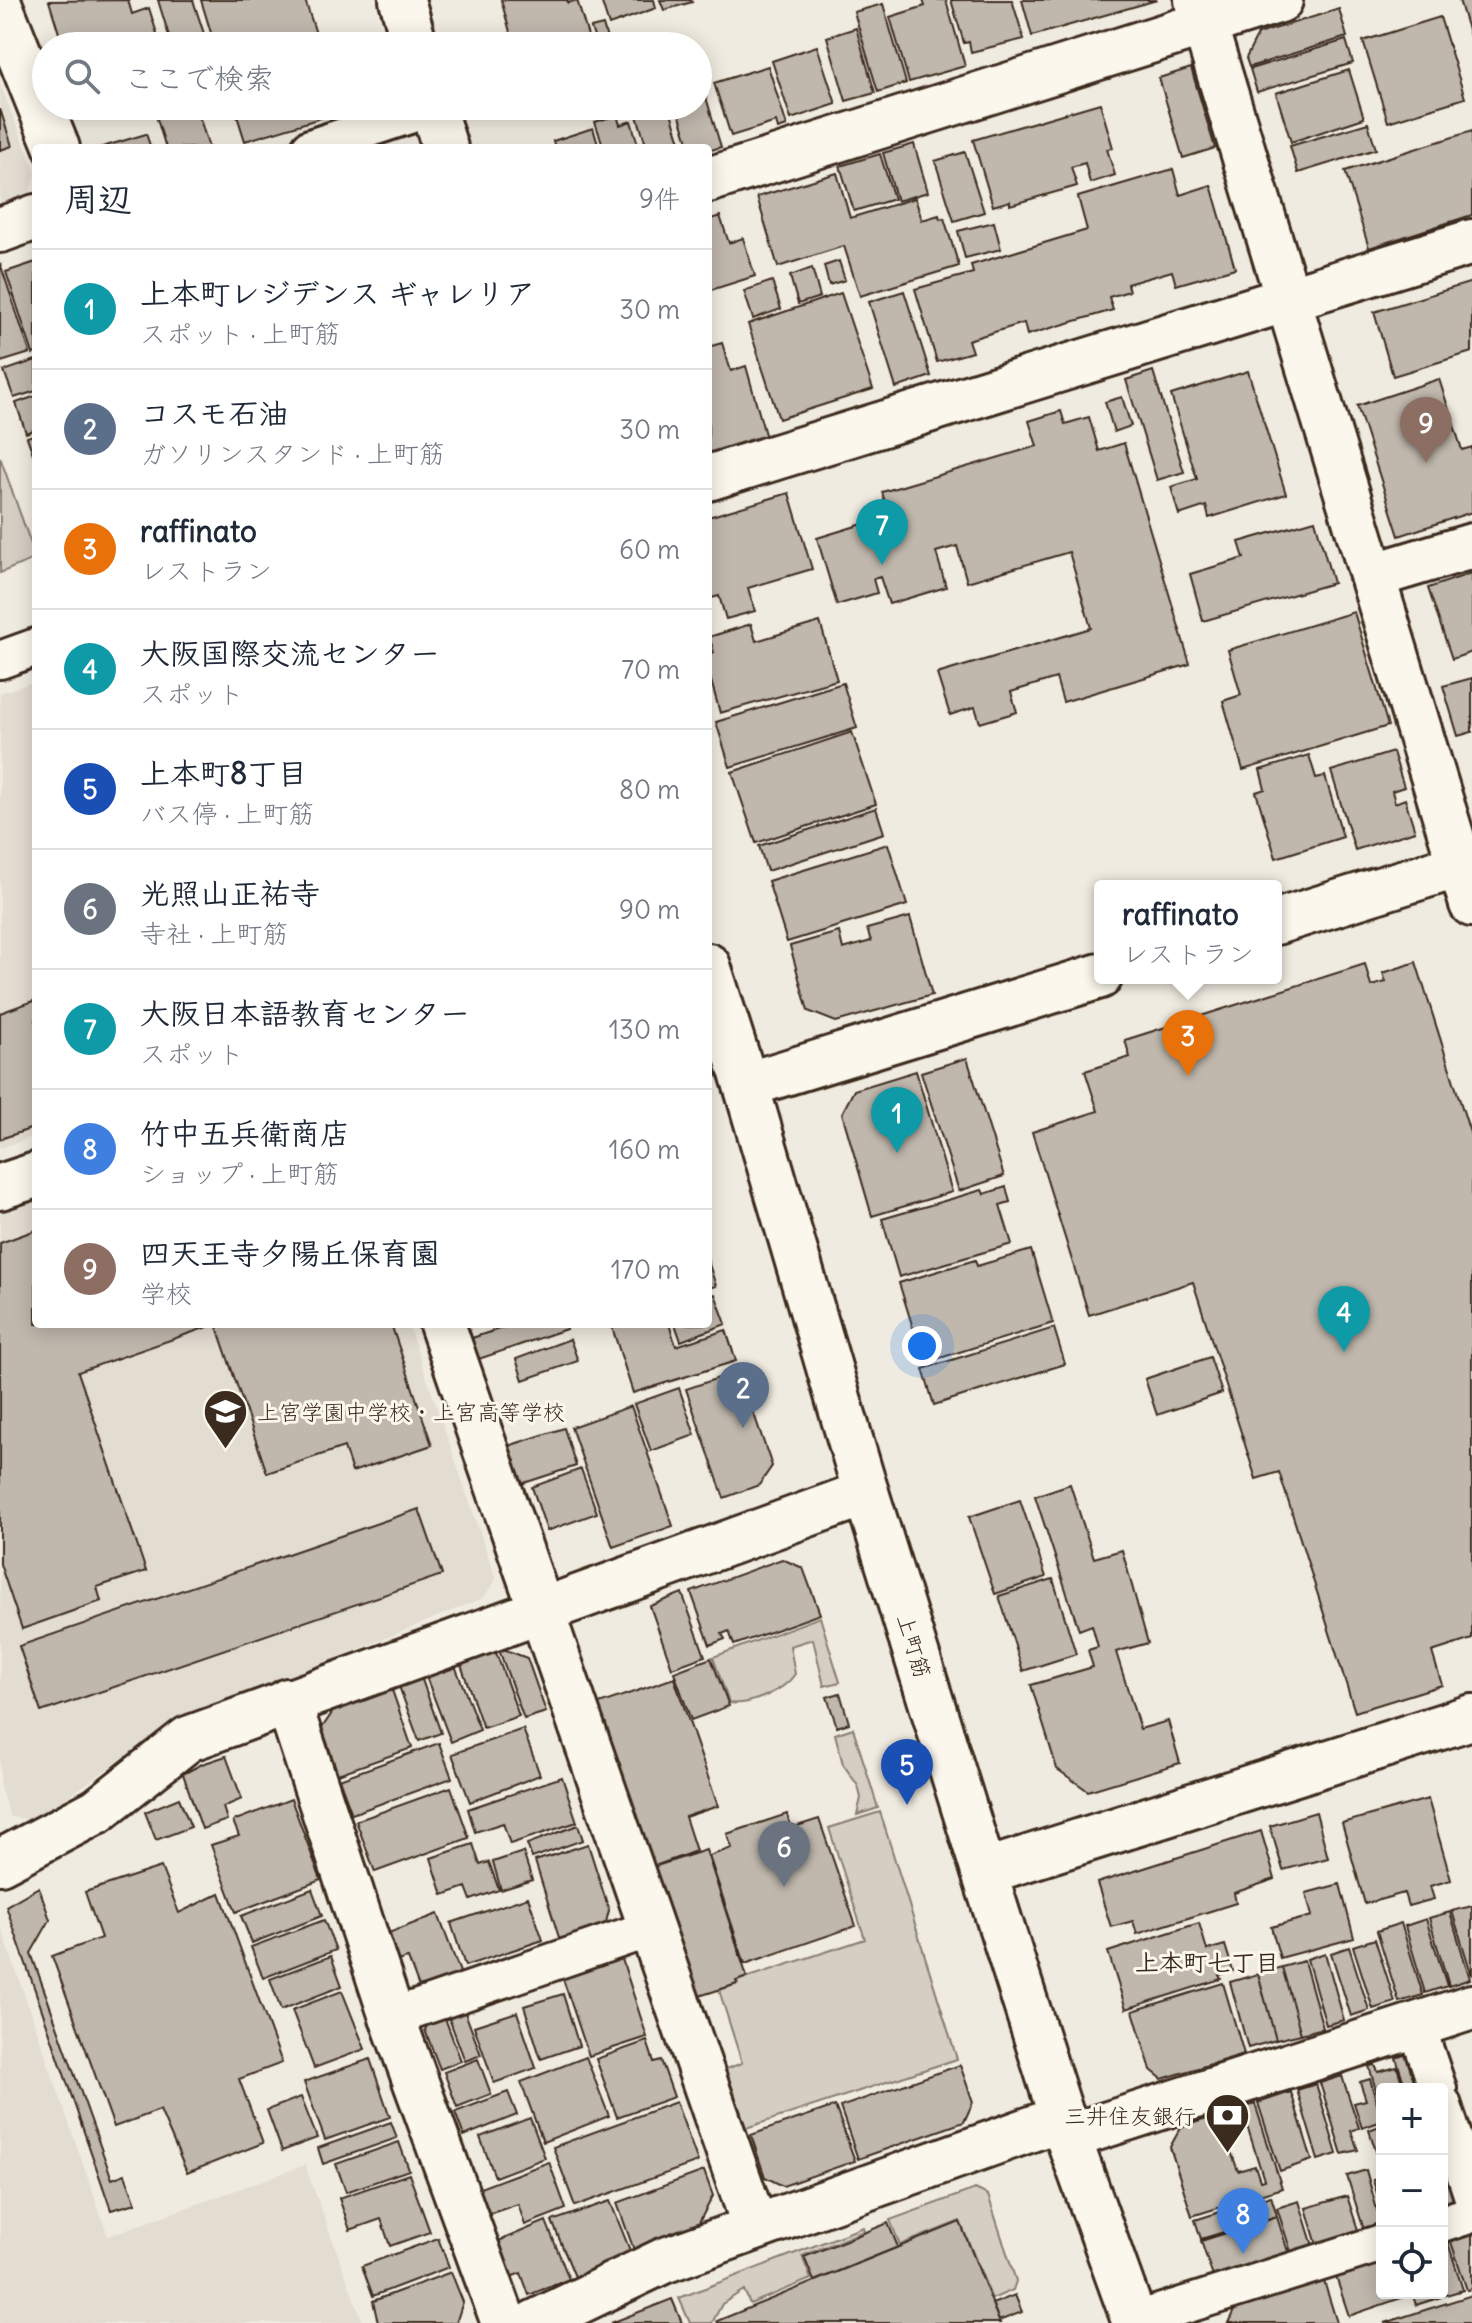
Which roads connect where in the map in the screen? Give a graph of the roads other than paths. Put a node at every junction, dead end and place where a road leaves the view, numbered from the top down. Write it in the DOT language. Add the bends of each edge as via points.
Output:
graph roads {
  1 [pos="402,0"];
  2 [pos="1280,0"];
  3 [pos="0,6"];
  4 [pos="1200,12"];
  5 [pos="411,32"];
  6 [pos="32,86"];
  7 [pos="46,120"];
  8 [pos="393,120"];
  9 [pos="436,120"];
  10 [pos="55,144"];
  11 [pos="322,144"];
  12 [pos="444,144"];
  13 [pos="712,179"];
  14 [pos="32,218"];
  15 [pos="0,230"];
  16 [pos="1472,242"];
  17 [pos="1288,298"];
  18 [pos="712,477"];
  19 [pos="1472,546"];
  20 [pos="1372,576"];
  21 [pos="32,648"];
  22 [pos="0,660"];
  23 [pos="1468,877"];
  24 [pos="1282,921"];
  25 [pos="1094,978"];
  26 [pos="712,979"];
  27 [pos="746,1085"];
  28 [pos="32,1176"];
  29 [pos="0,1187"];
  30 [pos="443,1328"];
  31 [pos="866,1493"];
  32 [pos="540,1610"];
  33 [pos="288,1701"];
  34 [pos="1472,1717"];
  35 [pos="1,1859"];
  36 [pos="984,1872"];
  37 [pos="649,1929"];
  38 [pos="1472,2007"];
  39 [pos="392,2017"];
  40 [pos="1416,2024"];
  41 [pos="1436,2083"];
  42 [pos="1448,2121"];
  43 [pos="1065,2127"];
  44 [pos="1472,2194"];
  45 [pos="1472,2214"];
  46 [pos="1448,2222"];
  47 [pos="755,2227"];
  48 [pos="1376,2245"];
  49 [pos="1134,2322"];
  50 [pos="504,2323"];
  51 [pos="534,2323"];
  1 -- 5 [label="street"];
  2 -- 4 [label="street"];
  3 -- 6 [label="street"];
  4 -- 13 [label="street"];
  4 -- 17 [label="street"];
  7 -- 10 [label="street"];
  8 -- 11 [label="street"];
  9 -- 12 [label="street"];
  14 -- 15 [label="street"];
  16 -- 17 [label="street"];
  17 -- 18 [label="street"];
  17 -- 20 [label="street"];
  19 -- 20 [label="street"];
  20 -- 23 [label="street"];
  21 -- 22 [label="street"];
  23 -- 24 [label="street"];
  25 -- 27 [label="street"];
  26 -- 27 [label="street, 上町筋"];
  27 -- 31 [label="street, 上町筋"];
  28 -- 29 [label="street"];
  30 -- 32 [label="street"];
  31 -- 32 [label="street"];
  31 -- 36 [label="street, 上町筋"];
  32 -- 33 [label="street"];
  32 -- 37 [label="street"];
  33 -- 35 [label="street" via="188,1739 97,1811"];
  33 -- 39 [label="street"];
  34 -- 36 [label="street"];
  36 -- 43 [label="street, 上町筋"];
  37 -- 39 [label="street"];
  37 -- 47 [label="street"];
  38 -- 40 [label="street"];
  39 -- 50 [label="street"];
  40 -- 41 [label="street"];
  40 -- 43 [label="street"];
  42 -- 44 [label="street"];
  43 -- 47 [label="street"];
  43 -- 49 [label="street, 上町筋"];
  45 -- 46 [label="street"];
  47 -- 51 [label="street" via="663,2261"];
  48 -- 49 [label="street"];
}
